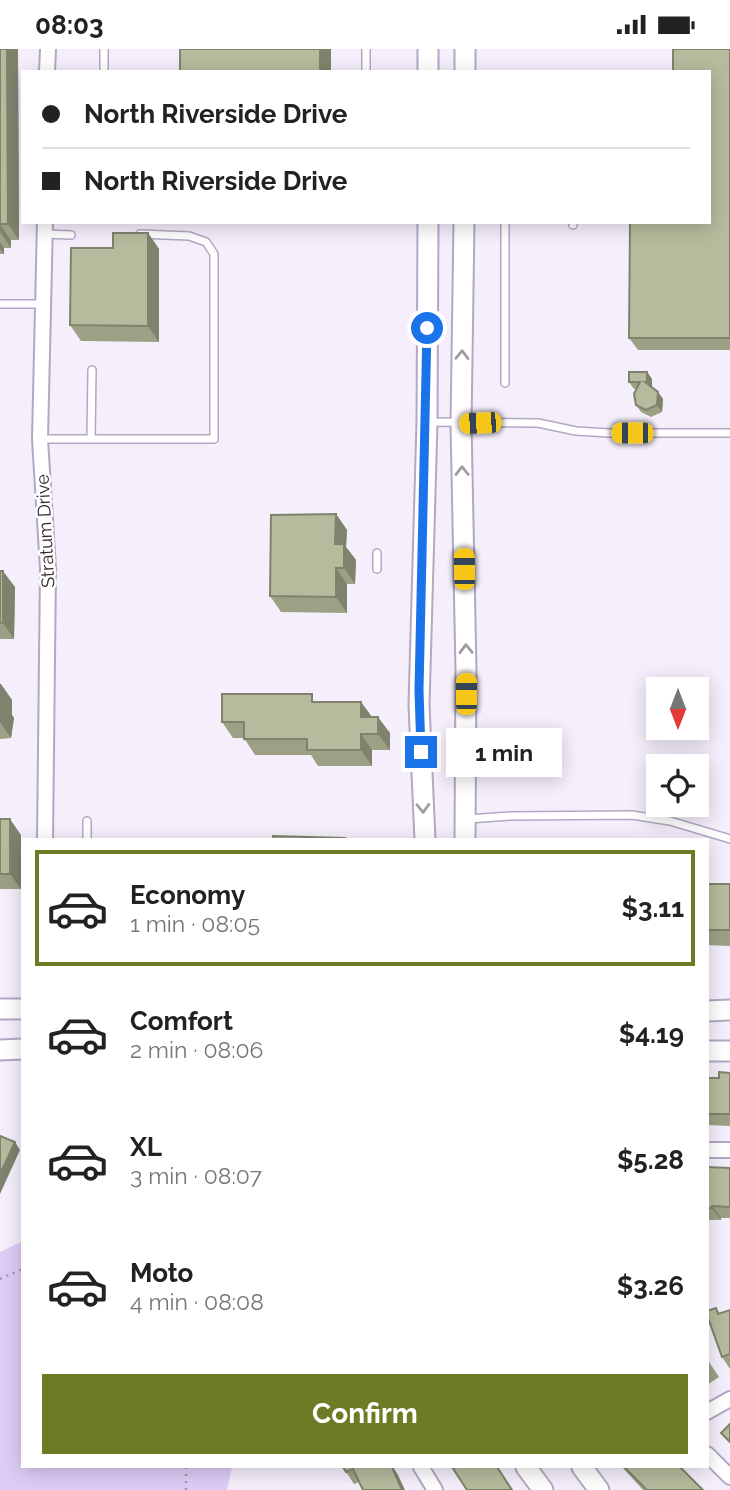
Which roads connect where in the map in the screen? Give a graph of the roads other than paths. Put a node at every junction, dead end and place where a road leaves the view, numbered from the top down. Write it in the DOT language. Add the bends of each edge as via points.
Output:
graph roads {
  1 [pos="48,49"];
  2 [pos="104,49"];
  3 [pos="366,49"];
  4 [pos="428,49"];
  5 [pos="465,49"];
  6 [pos="47,70"];
  7 [pos="104,70"];
  8 [pos="366,70"];
  9 [pos="428,70"];
  10 [pos="465,70"];
  11 [pos="428,224"];
  12 [pos="464,224"];
  13 [pos="505,224"];
  14 [pos="45,228"];
  15 [pos="71,235"];
  16 [pos="130,235"];
  17 [pos="0,304"];
  18 [pos="43,304"];
  19 [pos="92,370"];
  20 [pos="505,383"];
  21 [pos="427,422"];
  22 [pos="461,424"];
  23 [pos="730,433"];
  24 [pos="40,439"];
  25 [pos="91,439"];
  26 [pos="377,553"];
  27 [pos="377,569"];
  28 [pos="465,820"];
  29 [pos="87,821"];
  30 [pos="45,838"];
  31 [pos="87,838"];
  32 [pos="425,838"];
  33 [pos="465,838"];
  34 [pos="730,839"];
  35 [pos="0,1009"];
  36 [pos="21,1009"];
  37 [pos="730,1010"];
  38 [pos="709,1011"];
  39 [pos="21,1049"];
  40 [pos="0,1050"];
  41 [pos="709,1051"];
  42 [pos="730,1051"];
  43 [pos="709,1150"];
  44 [pos="730,1150"];
  45 [pos="730,1399"];
  46 [pos="709,1411"];
  47 [pos="709,1456"];
  48 [pos="422,1468"];
  49 [pos="527,1468"];
  50 [pos="583,1468"];
  51 [pos="730,1477"];
  52 [pos="435,1490"];
  53 [pos="543,1490"];
  54 [pos="599,1490"];
  1 -- 6 [label="street"];
  2 -- 7 [label="lane"];
  3 -- 8 [label="lane"];
  4 -- 9 [label="main road"];
  5 -- 10 [label="main road"];
  11 -- 21 [label="main road"];
  22 -- 12 [label="main road, one-way"];
  13 -- 20 [label="lane"];
  14 -- 15 [label="lane"];
  14 -- 18 [label="street, Stratum Drive"];
  16 -- 25 [label="lane" via="189,236 206,242 214,254 214,439"];
  17 -- 18 [label="lane"];
  18 -- 24 [label="street, Stratum Drive"];
  19 -- 25 [label="lane"];
  21 -- 22 [label="lane"];
  21 -- 32 [label="main road, one-way" via="419,705"];
  22 -- 23 [label="lane" via="538,423 609,433"];
  28 -- 22 [label="main road, one-way"];
  24 -- 25 [label="lane"];
  24 -- 30 [label="street, Stratum Drive" via="48,569"];
  26 -- 27 [label="lane"];
  28 -- 33 [label="main road"];
  28 -- 34 [label="lane" via="511,815 632,815"];
  29 -- 31 [label="lane"];
  35 -- 36 [label="main road"];
  37 -- 38 [label="main road"];
  39 -- 40 [label="main road"];
  41 -- 42 [label="main road"];
  43 -- 44 [label="street"];
  45 -- 46 [label="street"];
  47 -- 51 [label="street"];
  48 -- 52 [label="street"];
  49 -- 53 [label="main road"];
  50 -- 54 [label="main road"];
}
